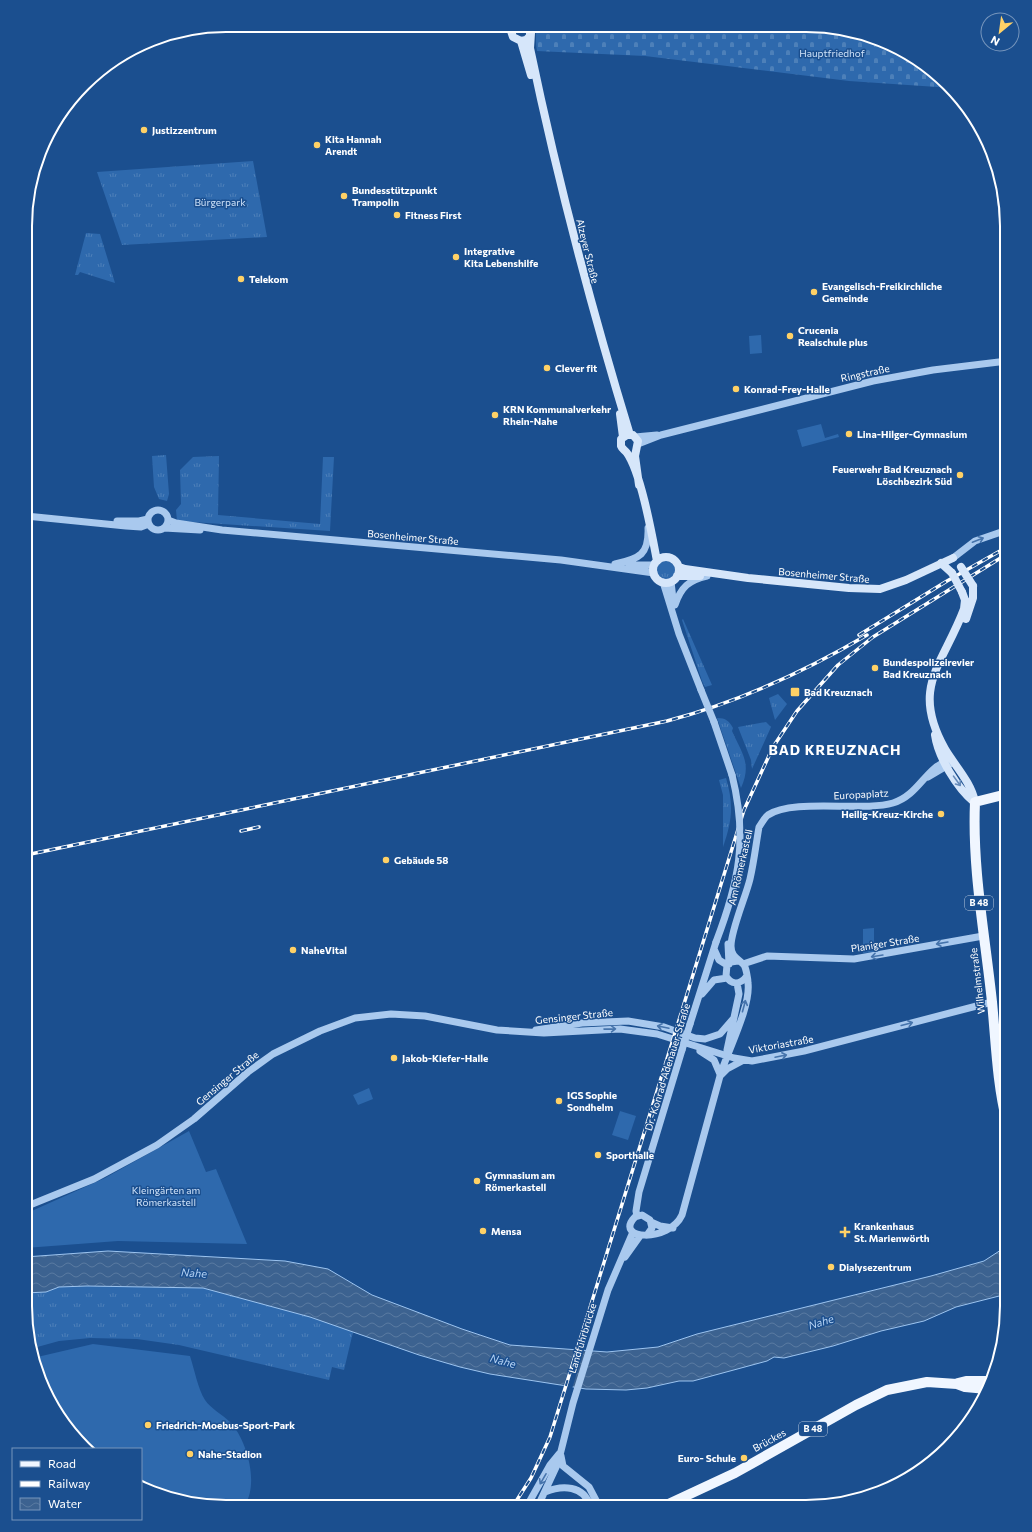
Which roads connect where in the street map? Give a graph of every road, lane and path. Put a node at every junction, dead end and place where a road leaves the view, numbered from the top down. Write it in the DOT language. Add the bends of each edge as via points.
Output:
graph roads {
  1 [pos="511,32"];
  2 [pos="529,32"];
  3 [pos="530,32"];
  4 [pos="521,41"];
  5 [pos="544,114"];
  6 [pos="1000,362"];
  7 [pos="632,440"];
  8 [pos="626,452"];
  9 [pos="639,485"];
  10 [pos="647,515"];
  11 [pos="32,517"];
  12 [pos="168,520"];
  13 [pos="149,522"];
  14 [pos="164,528"];
  15 [pos="222,530"];
  16 [pos="1000,532"];
  17 [pos="665,557"];
  18 [pos="953,558"];
  19 [pos="941,563"];
  20 [pos="601,564"];
  21 [pos="615,564"];
  22 [pos="655,566"];
  23 [pos="679,567"];
  24 [pos="952,573"];
  25 [pos="723,575"];
  26 [pos="677,576"];
  27 [pos="707,576"];
  28 [pos="667,582"];
  29 [pos="675,607"];
  30 [pos="950,642"];
  31 [pos="690,659"];
  32 [pos="948,763"];
  33 [pos="1000,796"];
  34 [pos="972,803"];
  35 [pos="790,809"];
  36 [pos="737,924"];
  37 [pos="984,936"];
  38 [pos="715,945"];
  39 [pos="741,963"];
  40 [pos="728,965"];
  41 [pos="746,977"];
  42 [pos="727,978"];
  43 [pos="737,983"];
  44 [pos="698,999"];
  45 [pos="992,1002"];
  46 [pos="733,1019"];
  47 [pos="528,1031"];
  48 [pos="683,1041"];
  49 [pos="726,1056"];
  50 [pos="742,1061"];
  51 [pos="720,1076"];
  52 [pos="1000,1084"];
  53 [pos="32,1204"];
  54 [pos="641,1216"];
  55 [pos="651,1222"];
  56 [pos="673,1228"];
  57 [pos="633,1232"];
  58 [pos="643,1236"];
  59 [pos="616,1270"];
  60 [pos="982,1387"];
  61 [pos="560,1453"];
  62 [pos="545,1492"];
  63 [pos="530,1500"];
  64 [pos="541,1500"];
  65 [pos="586,1500"];
  66 [pos="596,1500"];
  67 [pos="677,1500"];
  1 -- 4 [label="main road, Alzeyer Straße" via="513,37"];
  2 -- 4 [label="main road, Alzeyer Straße" via="526,40"];
  3 -- 5 [label="main road, Alzeyer Straße" via="530,48"];
  4 -- 5 [label="main road, Alzeyer Straße"];
  5 -- 7 [label="main road, Alzeyer Straße" via="593,308"];
  6 -- 7 [label="street, Ringstraße" via="933,370 859,384 661,435"];
  7 -- 8 [label="main road" via="631,452"];
  7 -- 8 [label="main road, Alzeyer Straße" via="620,444"];
  7 -- 9 [label="main road, Alzeyer Straße"];
  8 -- 9 [label="main road, Alzeyer Straße"];
  9 -- 10 [label="main road, Alzeyer Straße"];
  10 -- 17 [label="main road, Alzeyer Straße" via="660,551"];
  10 -- 21 [label="street" via="648,541 644,552 637,558"];
  10 -- 22 [label="main road, Alzeyer Straße"];
  11 -- 13 [label="street" via="136,527"];
  12 -- 13 [label="street" via="166,514 159,510 152,512"];
  12 -- 14 [label="street"];
  12 -- 15 [label="street, Bosenheimer Straße"];
  13 -- 14 [label="street" via="156,530"];
  14 -- 15 [label="street, Bosenheimer Straße"];
  15 -- 20 [label="street, Bosenheimer Straße"];
  18 -- 16 [label="street, Bosenheimer Straße, one-way" via="975,541"];
  17 -- 22 [label="main road"];
  17 -- 23 [label="main road" via="672,558"];
  18 -- 19 [label="main road, Bosenheimer Straße"];
  18 -- 24 [label="main road"];
  18 -- 30 [label="main road, Wilhelmstraße, bridge" via="962,567 973,586 974,594 969,611"];
  19 -- 24 [label="main road"];
  19 -- 25 [label="main road, Bosenheimer Straße" via="900,583 880,589"];
  20 -- 21 [label="street, Bosenheimer Straße"];
  20 -- 22 [label="street, Bosenheimer Straße"];
  21 -- 22 [label="street, Bosenheimer Straße"];
  22 -- 28 [label="main road" via="655,577"];
  23 -- 25 [label="main road, Bosenheimer Straße"];
  23 -- 26 [label="main road"];
  24 -- 30 [label="main road, Wilhelmstraße, bridge" via="965,597 965,606"];
  25 -- 27 [label="main road, Bosenheimer Straße"];
  26 -- 27 [label="main road, Bosenheimer Straße"];
  26 -- 28 [label="main road"];
  27 -- 29 [label="street" via="696,578 685,585 678,595"];
  28 -- 29 [label="street"];
  28 -- 31 [label="street" via="679,634"];
  29 -- 31 [label="street"];
  30 -- 32 [label="main road, Wilhelmstraße" via="937,666 931,684 929,704 938,748"];
  31 -- 38 [label="street, Dr.-Konrad-Adenauer-Straße, bridge" via="732,775 740,813 739,864 731,902"];
  32 -- 34 [label="main road, Wilhelmstraße" via="971,788"];
  32 -- 35 [label="street, Europaplatz" via="934,768 909,795 892,803"];
  33 -- 34 [label="main road"];
  34 -- 37 [label="main road, Wilhelmstraße / B 48"];
  35 -- 36 [label="street, Am Römerkastell" via="770,814 759,827 750,879"];
  36 -- 39 [label="street, Am Römerkastell" via="731,949"];
  36 -- 40 [label="street, Am Römerkastell" via="728,942"];
  37 -- 39 [label="street, Planiger Straße, one-way" via="854,959 767,956"];
  37 -- 45 [label="main road, Wilhelmstraße / B 48"];
  38 -- 40 [label="street" via="719,960"];
  38 -- 44 [label="street, Dr.-Konrad-Adenauer-Straße"];
  39 -- 40 [label="street"];
  39 -- 41 [label="street, Am Römerkastell" via="746,969"];
  40 -- 42 [label="street, Am Römerkastell" via="725,973"];
  41 -- 43 [label="street"];
  49 -- 41 [label="street, Am Römerkastell, one-way" via="734,1040 746,999"];
  42 -- 43 [label="street"];
  42 -- 44 [label="street" via="714,980"];
  43 -- 46 [label="street" via="740,994"];
  44 -- 54 [label="street, Dr.-Konrad-Adenauer-Straße, bridge" via="639,1192 636,1211"];
  50 -- 45 [label="street, Viktoriastraße, one-way" via="763,1060 804,1051"];
  45 -- 52 [label="main road, Wilhelmstraße / B 48"];
  46 -- 47 [label="street, Gensinger Straße, one-way" via="720,1034 705,1038 695,1038 664,1027 628,1021 574,1024"];
  46 -- 49 [label="street"];
  47 -- 48 [label="street, Gensinger Straße, one-way" via="556,1033 620,1029 657,1034"];
  47 -- 53 [label="street, Gensinger Straße" via="497,1030 425,1016 391,1014 355,1018 273,1054 157,1146 94,1179"];
  48 -- 49 [label="street, Gensinger Straße"];
  48 -- 51 [label="street" via="714,1060"];
  49 -- 50 [label="street, Viktoriastraße"];
  49 -- 51 [label="street"];
  50 -- 51 [label="street"];
  51 -- 56 [label="street" via="685,1206"];
  54 -- 55 [label="street"];
  54 -- 57 [label="street" via="631,1223"];
  55 -- 56 [label="street"];
  55 -- 58 [label="street" via="652,1228"];
  56 -- 58 [label="street"];
  57 -- 58 [label="street"];
  57 -- 59 [label="street"];
  58 -- 59 [label="street"];
  59 -- 61 [label="street, Landfuhrbrücke" via="576,1392"];
  60 -- 67 [label="main road, Brückes / B 48" via="927,1382 883,1392 735,1473"];
  61 -- 62 [label="street, Landfuhrbrücke"];
  61 -- 63 [label="street, one-way" via="550,1465"];
  61 -- 66 [label="street" via="563,1466 589,1487"];
  62 -- 64 [label="street, Landfuhrbrücke"];
  62 -- 65 [label="street" via="562,1488 574,1489"];
}
